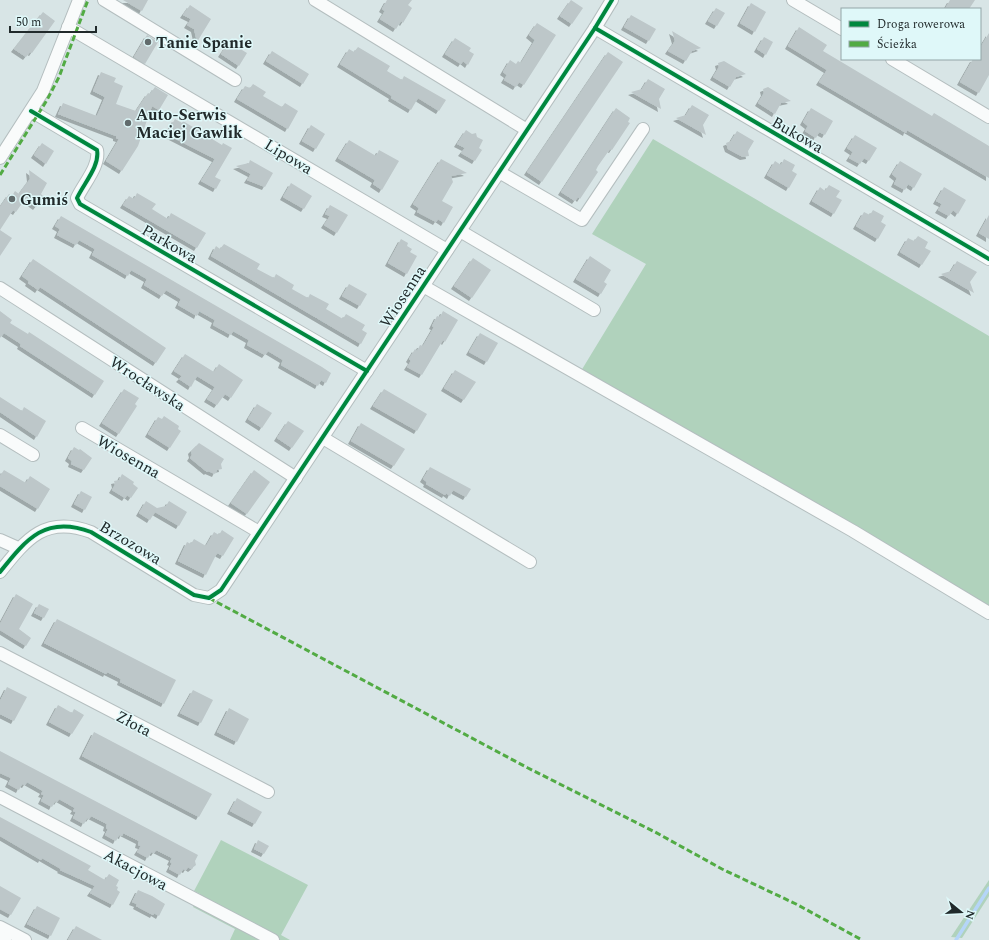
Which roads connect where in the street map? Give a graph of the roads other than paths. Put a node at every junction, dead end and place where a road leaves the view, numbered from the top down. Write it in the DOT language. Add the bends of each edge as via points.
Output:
graph roads {
  1 [pos="79,0"];
  2 [pos="104,0"];
  3 [pos="315,0"];
  4 [pos="793,0"];
  5 [pos="610,1"];
  6 [pos="68,27"];
  7 [pos="595,28"];
  8 [pos="841,28"];
  9 [pos="894,60"];
  10 [pos="235,80"];
  11 [pos="31,111"];
  12 [pos="989,117"];
  13 [pos="643,129"];
  14 [pos="527,130"];
  15 [pos="0,158"];
  16 [pos="499,172"];
  17 [pos="460,231"];
  18 [pos="447,250"];
  19 [pos="989,259"];
  20 [pos="423,286"];
  21 [pos="0,288"];
  22 [pos="594,310"];
  23 [pos="367,371"];
  24 [pos="82,428"];
  25 [pos="0,435"];
  26 [pos="323,438"];
  27 [pos="33,455"];
  28 [pos="296,478"];
  29 [pos="259,532"];
  30 [pos="0,540"];
  31 [pos="18,548"];
  32 [pos="530,562"];
  33 [pos="0,572"];
  34 [pos="209,598"];
  35 [pos="989,613"];
  36 [pos="0,653"];
  37 [pos="268,792"];
  38 [pos="0,797"];
  39 [pos="0,927"];
  40 [pos="0,938"];
  41 [pos="5,940"];
  42 [pos="25,940"];
  43 [pos="273,940"];
  1 -- 6 [label="street"];
  2 -- 10 [label="street"];
  3 -- 14 [label="street"];
  4 -- 8 [label="street"];
  5 -- 7 [label="street, Wiosenna"];
  6 -- 11 [label="street" via="51,73"];
  6 -- 18 [label="street, Lipowa"];
  7 -- 14 [label="street, Wiosenna"];
  7 -- 19 [label="street, Bukowa"];
  9 -- 12 [label="street"];
  11 -- 15 [label="street"];
  11 -- 23 [label="street, Parkowa" via="97,150 96,163 77,198 80,204"];
  13 -- 16 [label="street" via="582,220"];
  14 -- 16 [label="street, Wiosenna"];
  16 -- 17 [label="street, Wiosenna"];
  17 -- 18 [label="street, Wiosenna"];
  17 -- 22 [label="street"];
  18 -- 20 [label="street, Wiosenna"];
  20 -- 23 [label="street, Wiosenna"];
  20 -- 35 [label="street" via="853,531"];
  21 -- 28 [label="street, Wrocławska"];
  23 -- 26 [label="street, Wiosenna"];
  24 -- 29 [label="street, Wiosenna"];
  25 -- 27 [label="street"];
  26 -- 28 [label="street, Wiosenna"];
  26 -- 32 [label="street"];
  28 -- 29 [label="street, Wiosenna"];
  29 -- 34 [label="street, Wiosenna" via="221,590"];
  30 -- 31 [label="street"];
  31 -- 33 [label="street"];
  31 -- 34 [label="street, Brzozowa" via="46,529 63,525 75,526 91,532 194,595"];
  36 -- 37 [label="street, Złota"];
  38 -- 43 [label="street, Akacjowa"];
  39 -- 42 [label="street"];
  40 -- 41 [label="street"];
}
